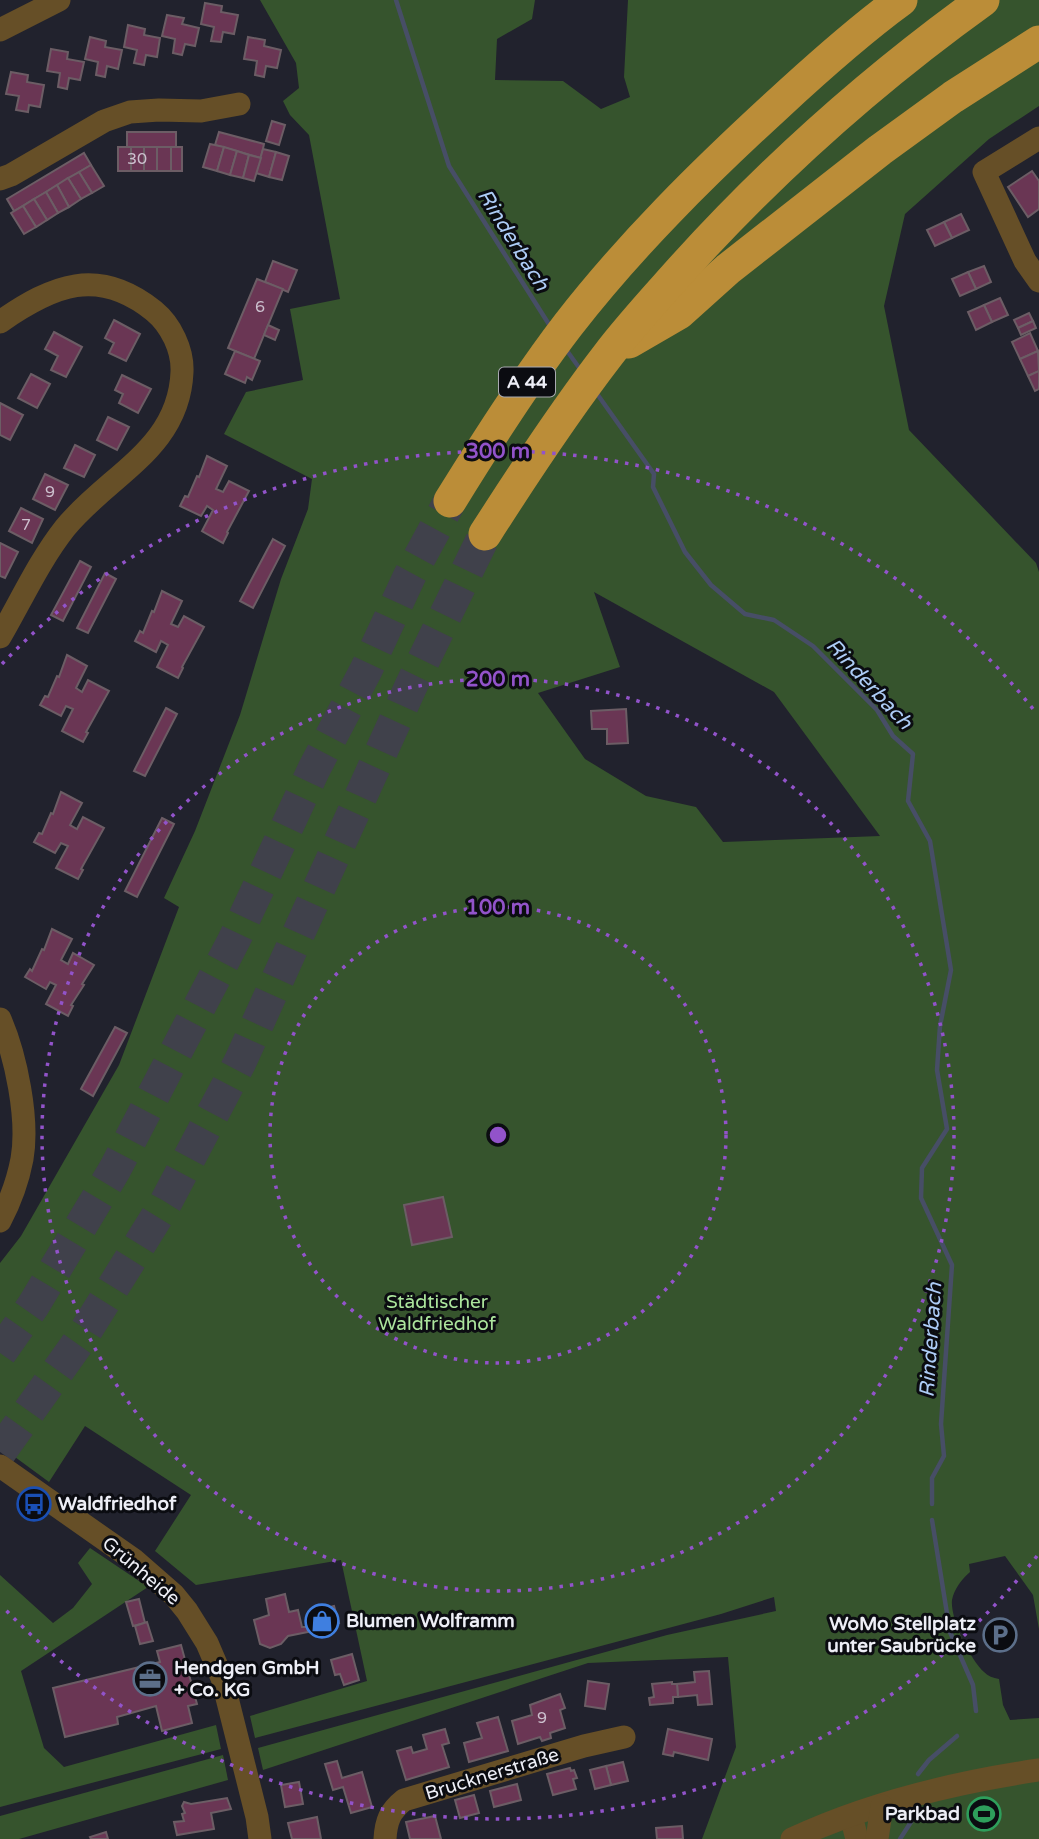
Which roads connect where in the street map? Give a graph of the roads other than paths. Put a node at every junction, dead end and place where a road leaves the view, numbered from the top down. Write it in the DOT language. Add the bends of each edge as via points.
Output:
graph roads {
  1 [pos="59,0"];
  2 [pos="901,0"];
  3 [pos="983,0"];
  4 [pos="0,30"];
  5 [pos="1039,42"];
  6 [pos="239,104"];
  7 [pos="1039,138"];
  8 [pos="0,179"];
  9 [pos="1039,281"];
  10 [pos="0,322"];
  11 [pos="609,354"];
  12 [pos="450,501"];
  13 [pos="485,534"];
  14 [pos="0,637"];
  15 [pos="0,1019"];
  16 [pos="0,1221"];
  17 [pos="0,1466"];
  18 [pos="624,1737"];
  19 [pos="1039,1770"];
  20 [pos="882,1806"];
  21 [pos="850,1816"];
  22 [pos="260,1839"];
  23 [pos="385,1839"];
  24 [pos="792,1839"];
  25 [pos="857,1839"];
  26 [pos="877,1839"];
  1 -- 4 [label="street"];
  2 -- 12 [label="highway, A 44" via="826,61 668,210 569,324 487,439"];
  3 -- 11 [label="highway, A 44" via="856,98 758,190"];
  5 -- 11 [label="highway" via="880,150 679,313"];
  6 -- 8 [label="street" via="201,111 130,112 104,121"];
  7 -- 9 [label="street" via="984,172"];
  10 -- 14 [label="street" via="51,292 75,286 123,291 160,316 174,336 182,370 178,403 160,436 64,530"];
  11 -- 13 [label="highway, A 44"];
  15 -- 16 [label="street" via="19,1080 23,1132 18,1177"];
  17 -- 22 [label="street, Grünheide" via="134,1560 174,1595 207,1643 222,1678"];
  18 -- 23 [label="street, Brucknerstraße" via="404,1800 389,1816"];
  19 -- 20 [label="street"];
  20 -- 21 [label="street"];
  20 -- 26 [label="street"];
  21 -- 24 [label="street"];
  21 -- 25 [label="street"];
}
